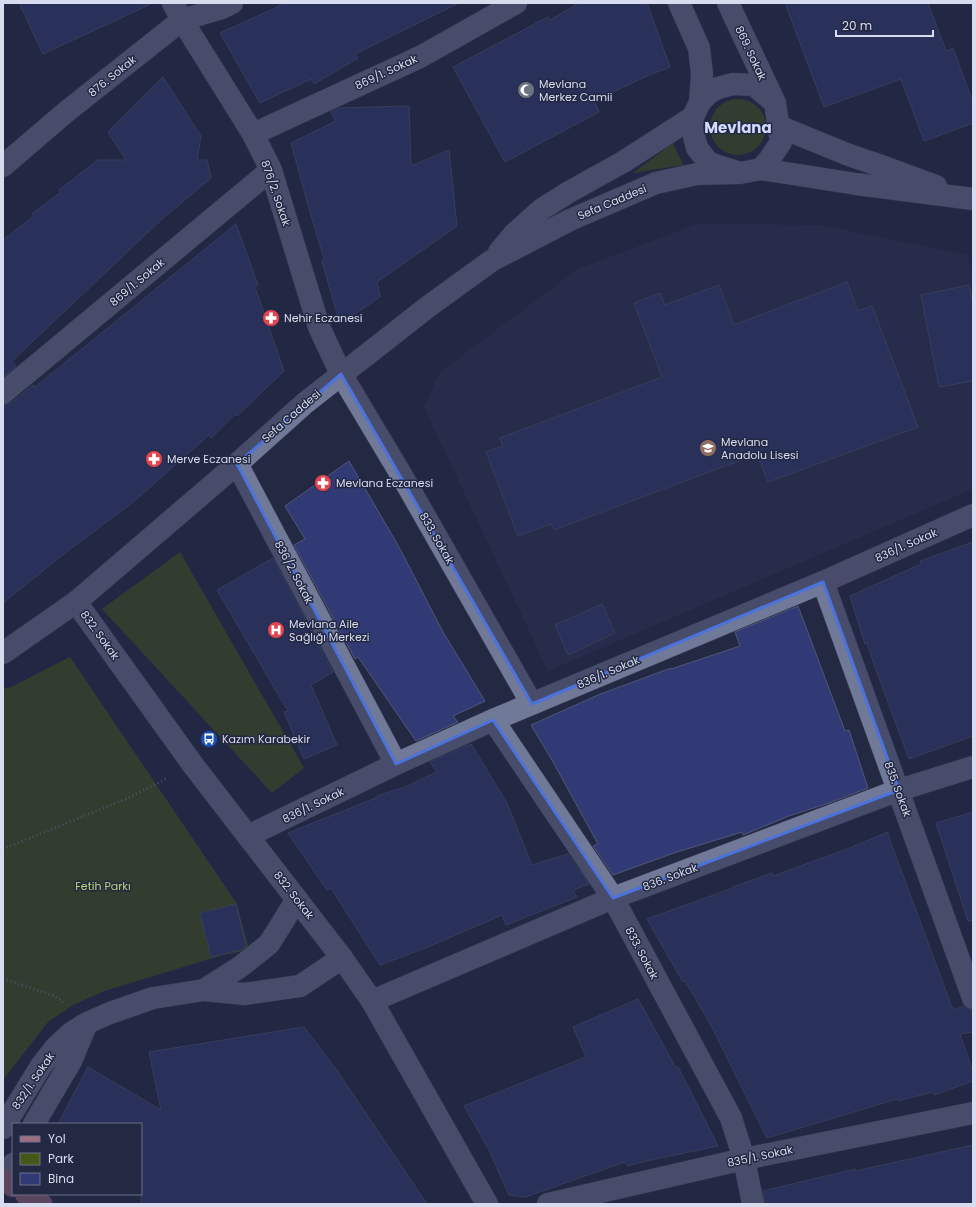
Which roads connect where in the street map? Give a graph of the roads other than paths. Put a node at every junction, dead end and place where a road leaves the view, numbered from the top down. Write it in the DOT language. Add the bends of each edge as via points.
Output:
graph roads {
  1 [pos="232,3"];
  2 [pos="516,3"];
  3 [pos="679,3"];
  4 [pos="728,3"];
  5 [pos="177,12"];
  6 [pos="775,103"];
  7 [pos="696,109"];
  8 [pos="778,126"];
  9 [pos="253,134"];
  10 [pos="3,166"];
  11 [pos="271,170"];
  12 [pos="750,171"];
  13 [pos="970,199"];
  14 [pos="491,261"];
  15 [pos="341,374"];
  16 [pos="3,393"];
  17 [pos="238,464"];
  18 [pos="973,515"];
  19 [pos="823,582"];
  20 [pos="76,602"];
  21 [pos="3,654"];
  22 [pos="532,704"];
  23 [pos="493,720"];
  24 [pos="396,764"];
  25 [pos="973,767"];
  26 [pos="899,790"];
  27 [pos="248,836"];
  28 [pos="613,898"];
  29 [pos="297,899"];
  30 [pos="342,958"];
  31 [pos="204,990"];
  32 [pos="973,998"];
  33 [pos="372,1001"];
  34 [pos="87,1023"];
  35 [pos="973,1113"];
  36 [pos="35,1123"];
  37 [pos="3,1128"];
  38 [pos="744,1159"];
  39 [pos="28,1195"];
  40 [pos="41,1204"];
  41 [pos="487,1204"];
  42 [pos="548,1204"];
  43 [pos="753,1204"];
  1 -- 5 [label="street, 876. Sokak" via="222,8"];
  2 -- 9 [label="street, 869/1. Sokak" via="420,57"];
  3 -- 7 [label="street" via="699,48 702,74"];
  4 -- 6 [label="street, 869. Sokak"];
  5 -- 9 [label="street, 876/2. Sokak"];
  5 -- 10 [label="street, 876. Sokak"];
  6 -- 7 [label="street, Sefa Caddesi" via="754,85 733,84 709,93"];
  6 -- 8 [label="street"];
  7 -- 12 [label="street" via="692,128 697,148 709,163"];
  7 -- 14 [label="street, Sefa Caddesi" via="622,162 542,209 514,234"];
  8 -- 12 [label="street" via="781,142 770,160"];
  8 -- 13 [label="street, Sefa Caddesi"];
  9 -- 11 [label="street, 876/2. Sokak"];
  11 -- 15 [label="street, 876/2. Sokak" via="319,327"];
  11 -- 16 [label="street, 869/1. Sokak"];
  12 -- 13 [label="street, Sefa Caddesi"];
  12 -- 14 [label="street, Sefa Caddesi" via="697,174 656,183 570,220"];
  14 -- 15 [label="street, Sefa Caddesi"];
  15 -- 17 [label="street, Sefa Caddesi" via="305,402"];
  15 -- 22 [label="street, 833. Sokak"];
  17 -- 20 [label="street, Sefa Caddesi"];
  17 -- 24 [label="street, 836/2. Sokak"];
  18 -- 19 [label="street, 836/1. Sokak"];
  19 -- 22 [label="street, 836/1. Sokak"];
  19 -- 26 [label="street, 835. Sokak"];
  20 -- 21 [label="street, Sefa Caddesi"];
  20 -- 27 [label="street, 832. Sokak" via="193,765"];
  22 -- 23 [label="street, 836/1. Sokak"];
  23 -- 24 [label="street, 836/1. Sokak"];
  23 -- 28 [label="street, 833. Sokak"];
  24 -- 27 [label="street, 836/1. Sokak"];
  25 -- 26 [label="street, 836. Sokak"];
  26 -- 28 [label="street, 836. Sokak"];
  26 -- 32 [label="street, 835. Sokak"];
  27 -- 29 [label="street, 832. Sokak"];
  28 -- 33 [label="street, 836. Sokak"];
  28 -- 38 [label="street, 833. Sokak" via="731,1118"];
  29 -- 30 [label="street, 832. Sokak"];
  29 -- 31 [label="street, 832/1. Sokak" via="269,944 240,967"];
  30 -- 31 [label="street, 832/1. Sokak" via="300,986 244,994"];
  30 -- 33 [label="street, 832. Sokak"];
  31 -- 34 [label="street, 832/1. Sokak" via="153,998"];
  33 -- 41 [label="street, 832. Sokak"];
  34 -- 36 [label="street, 832/1. Sokak" via="71,1061"];
  34 -- 37 [label="street, 832/1. Sokak" via="56,1047 41,1066"];
  35 -- 38 [label="street, 835/1. Sokak"];
  38 -- 42 [label="street, 835/1. Sokak"];
  38 -- 43 [label="street, 833. Sokak"];
  39 -- 40 [label="main road"];
}
